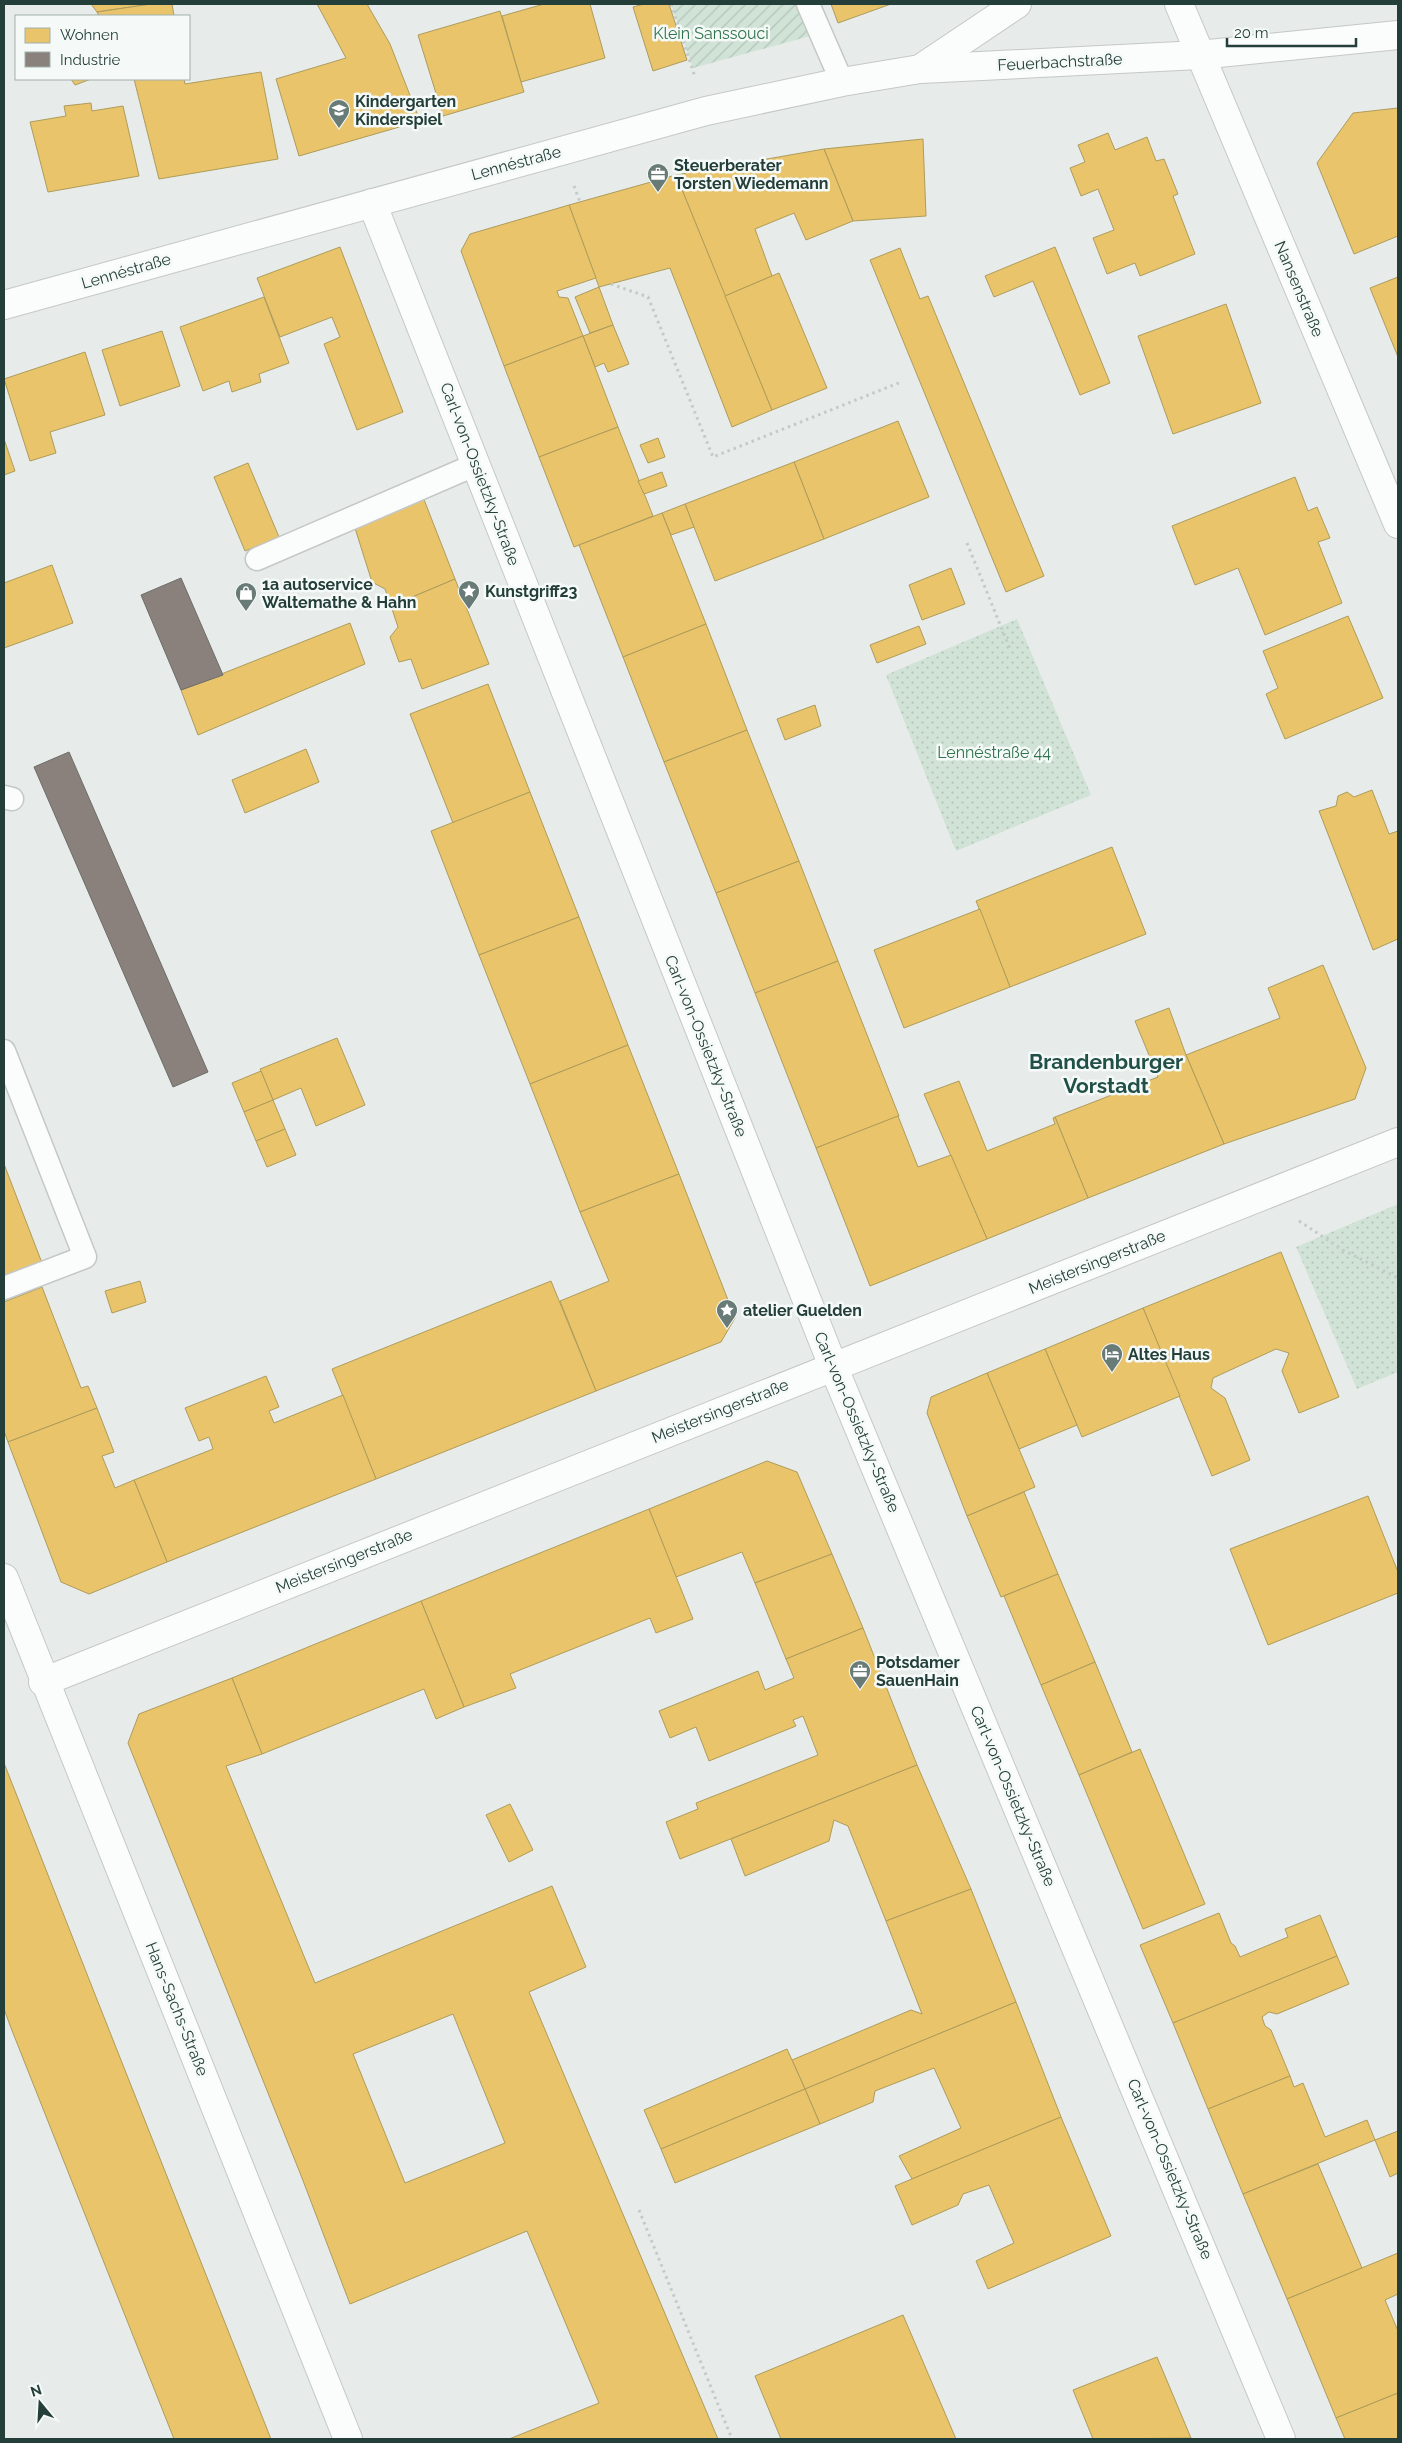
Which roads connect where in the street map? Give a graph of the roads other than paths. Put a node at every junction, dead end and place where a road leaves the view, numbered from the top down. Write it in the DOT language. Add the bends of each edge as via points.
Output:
graph roads {
  1 [pos="808,4"];
  2 [pos="1017,4"];
  3 [pos="1179,4"];
  4 [pos="1398,35"];
  5 [pos="1199,55"];
  6 [pos="920,69"];
  7 [pos="842,82"];
  8 [pos="372,203"];
  9 [pos="4,305"];
  10 [pos="477,464"];
  11 [pos="1398,524"];
  12 [pos="257,559"];
  13 [pos="4,1051"];
  14 [pos="1398,1142"];
  15 [pos="4,1288"];
  16 [pos="834,1366"];
  17 [pos="4,1578"];
  18 [pos="43,1682"];
  19 [pos="348,2439"];
  20 [pos="1281,2439"];
  1 -- 7 [label="lane"];
  2 -- 6 [label="street, Lennéstraße"];
  3 -- 5 [label="street"];
  4 -- 5 [label="street, Feuerbachstraße"];
  5 -- 6 [label="street, Feuerbachstraße"];
  5 -- 11 [label="street, Nansenstraße"];
  6 -- 7 [label="street, Lennéstraße"];
  7 -- 8 [label="street, Lennéstraße" via="706,111"];
  8 -- 9 [label="street, Lennéstraße"];
  8 -- 10 [label="street, Carl-von-Ossietzky-Straße"];
  10 -- 12 [label="lane"];
  10 -- 16 [label="street, Carl-von-Ossietzky-Straße" via="541,634"];
  13 -- 15 [label="lane" via="85,1257"];
  14 -- 16 [label="street, Meistersingerstraße"];
  16 -- 18 [label="street, Meistersingerstraße"];
  16 -- 20 [label="street, Carl-von-Ossietzky-Straße"];
  17 -- 18 [label="street, Hans-Sachs-Straße"];
  18 -- 19 [label="street, Hans-Sachs-Straße" via="162,1970"];
}
